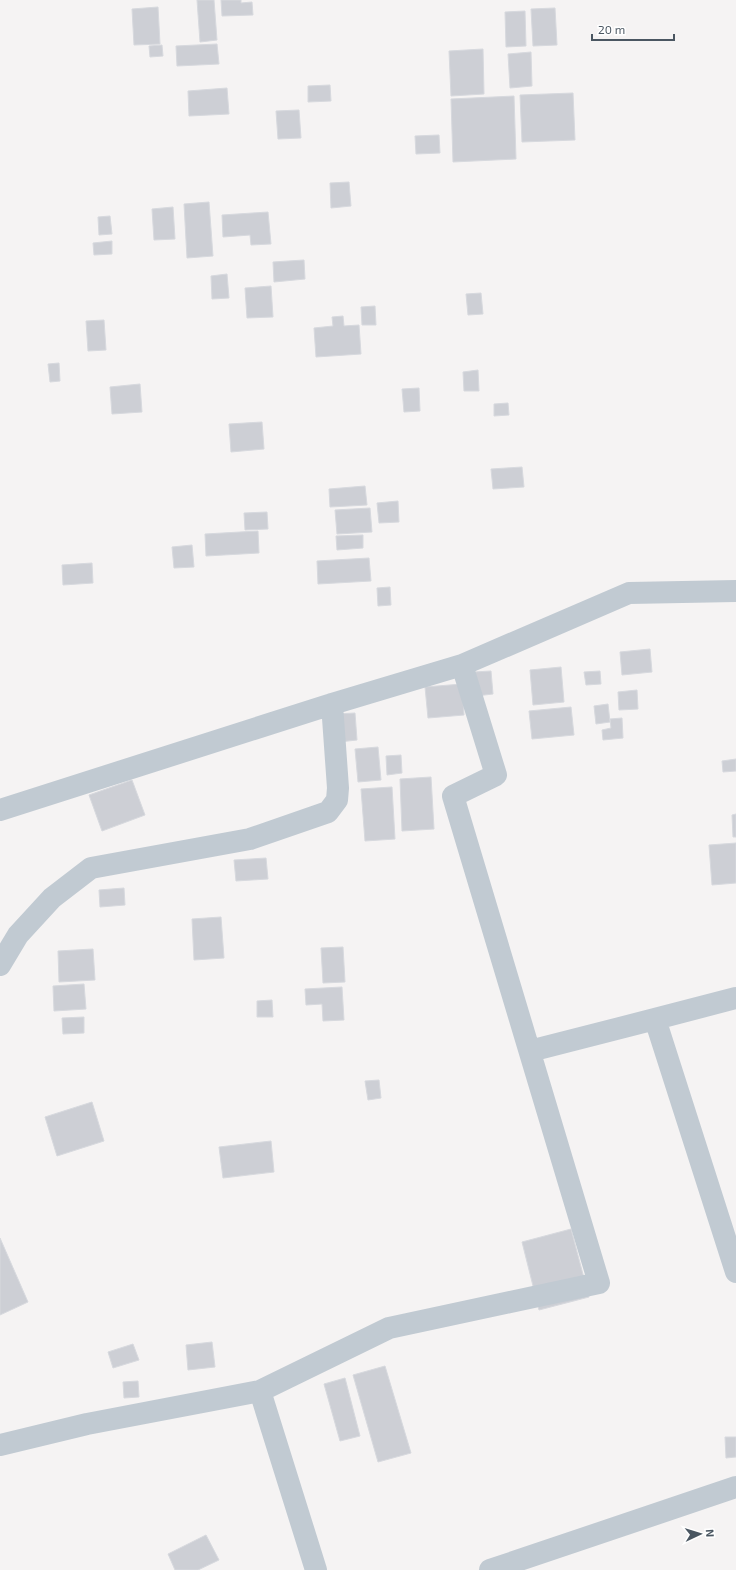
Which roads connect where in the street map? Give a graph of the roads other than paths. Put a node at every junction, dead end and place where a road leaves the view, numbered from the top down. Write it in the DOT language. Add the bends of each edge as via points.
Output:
graph roads {
  1 [pos="736,591"];
  2 [pos="462,665"];
  3 [pos="332,704"];
  4 [pos="0,810"];
  5 [pos="0,965"];
  6 [pos="736,998"];
  7 [pos="655,1019"];
  8 [pos="530,1051"];
  9 [pos="736,1272"];
  10 [pos="260,1391"];
  11 [pos="0,1445"];
  12 [pos="736,1487"];
  13 [pos="316,1570"];
  14 [pos="490,1570"];
  1 -- 2 [label="street" via="630,593"];
  2 -- 3 [label="street"];
  2 -- 8 [label="street" via="496,775 453,796"];
  3 -- 4 [label="street"];
  3 -- 5 [label="street" via="338,788 337,800 328,812 250,839 90,868 52,898 18,935"];
  6 -- 7 [label="street"];
  7 -- 8 [label="street"];
  7 -- 9 [label="street"];
  8 -- 10 [label="street" via="600,1282 389,1328"];
  10 -- 11 [label="street" via="87,1424"];
  10 -- 13 [label="street"];
  12 -- 14 [label="street"];
}
